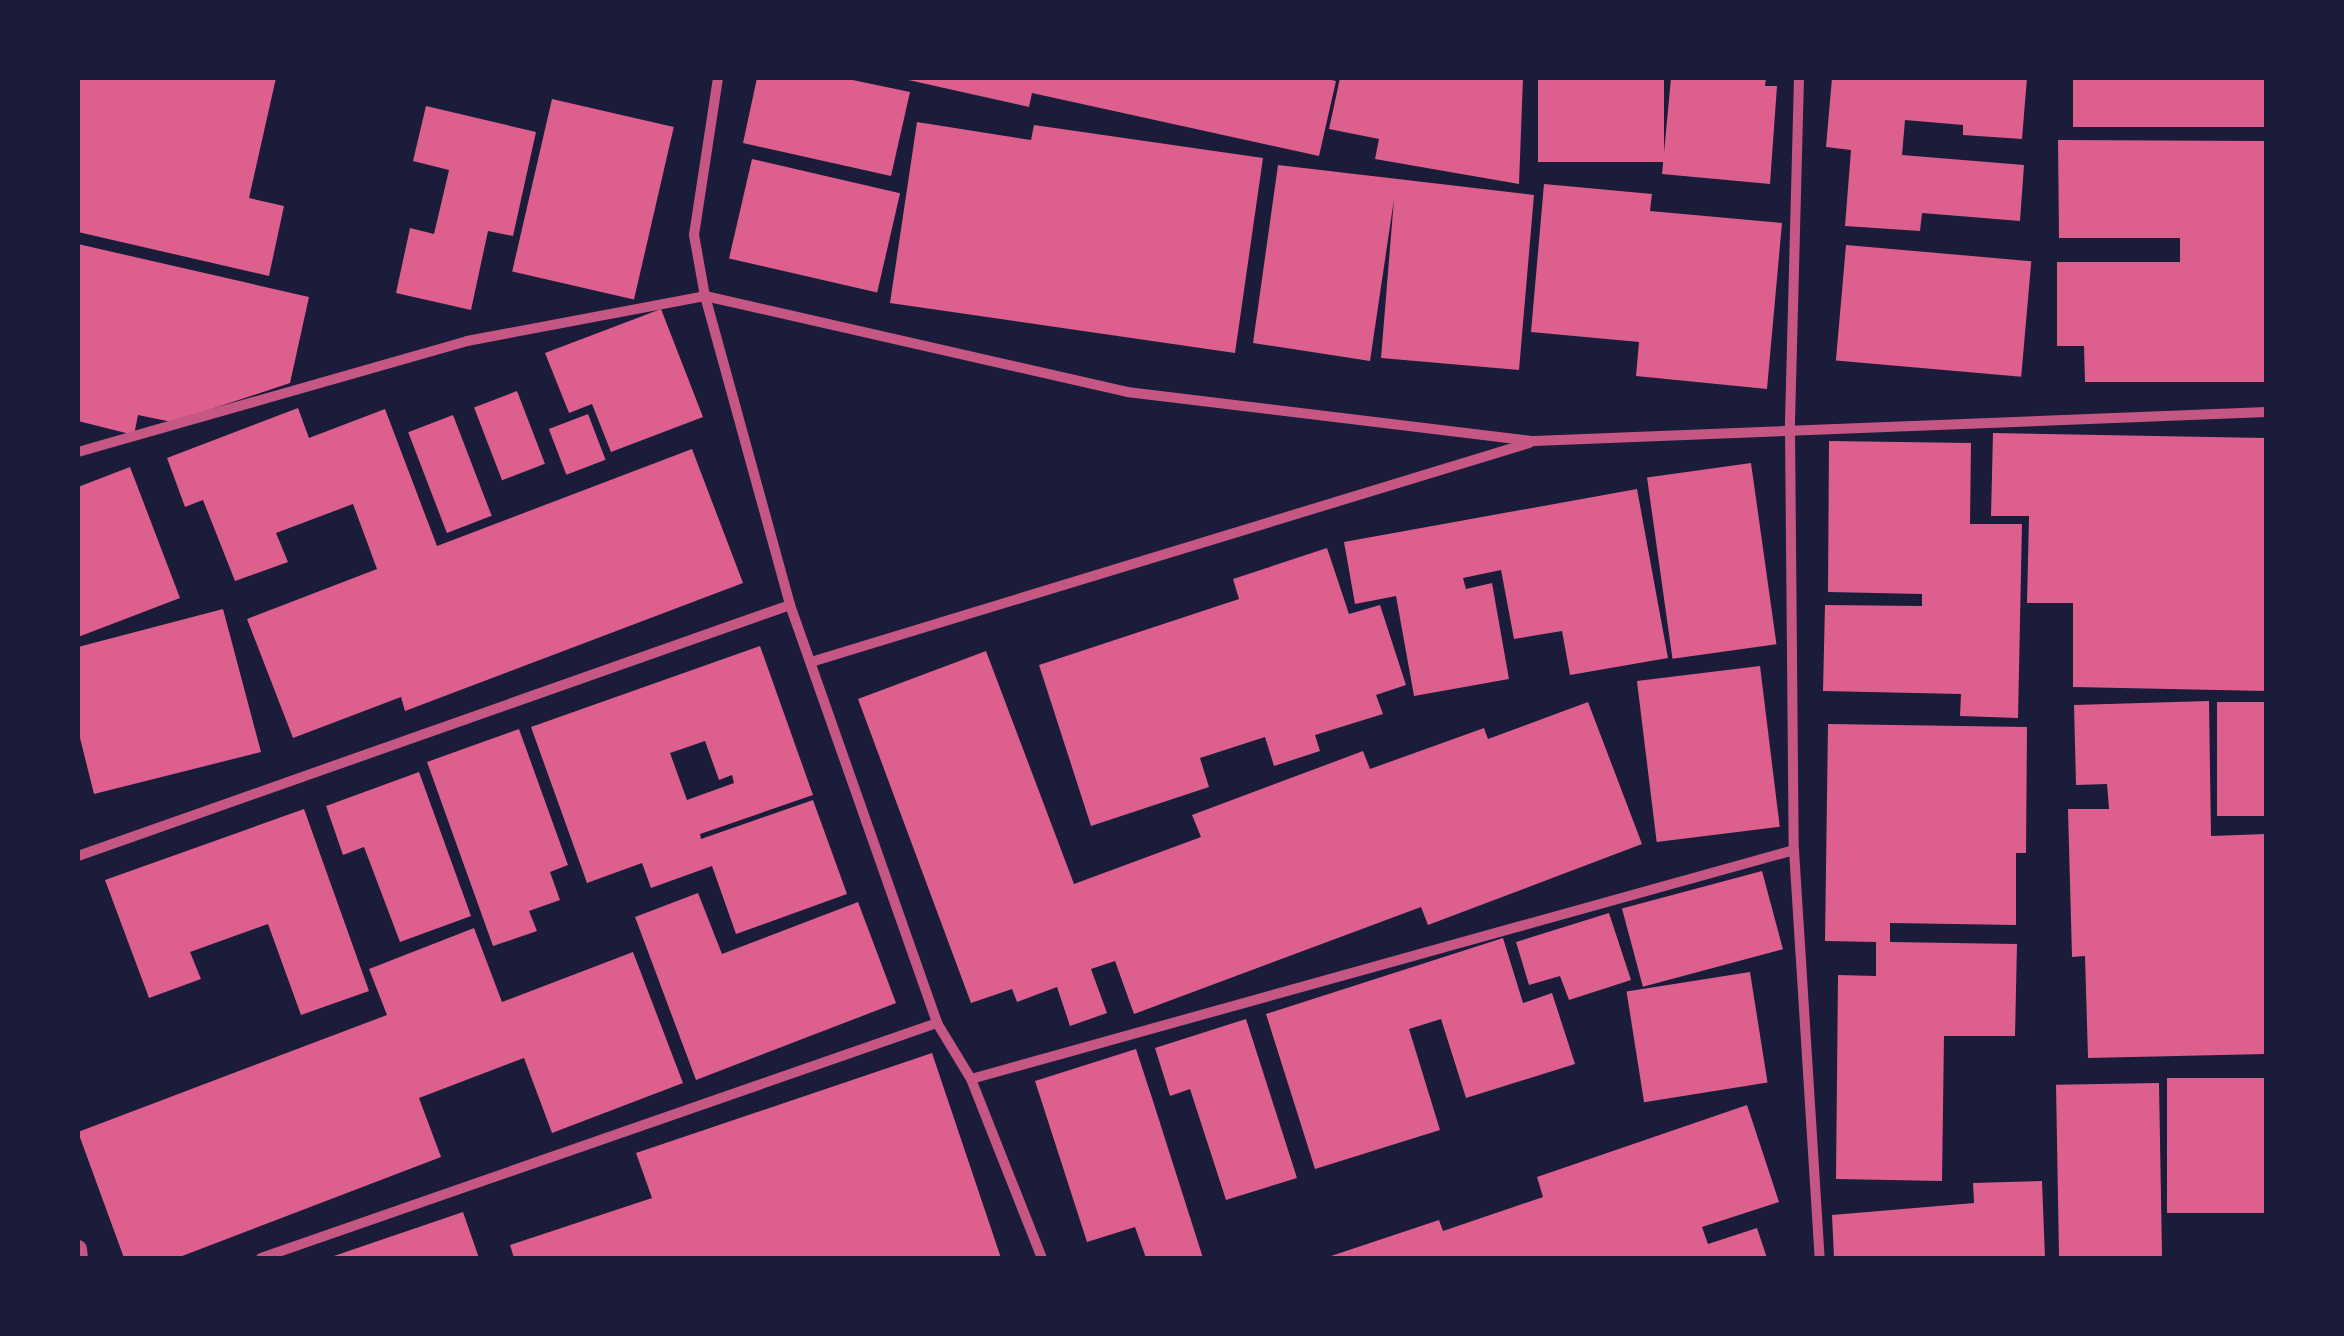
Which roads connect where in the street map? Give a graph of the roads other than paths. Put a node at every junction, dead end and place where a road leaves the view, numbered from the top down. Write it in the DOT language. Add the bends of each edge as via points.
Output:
graph roads {
  1 [pos="718,78"];
  2 [pos="1798,78"];
  3 [pos="705,296"];
  4 [pos="2266,412"];
  5 [pos="1790,427"];
  6 [pos="1534,442"];
  7 [pos="78,452"];
  8 [pos="790,604"];
  9 [pos="811,662"];
  10 [pos="1794,850"];
  11 [pos="78,856"];
  12 [pos="938,1023"];
  13 [pos="971,1079"];
  14 [pos="78,1249"];
  15 [pos="80,1258"];
  16 [pos="261,1258"];
  17 [pos="1042,1258"];
  18 [pos="1820,1258"];
  1 -- 3 [label="street" via="694,234"];
  2 -- 5 [label="street"];
  3 -- 6 [label="street" via="1127,392"];
  3 -- 7 [label="street" via="467,341"];
  3 -- 8 [label="street"];
  4 -- 5 [label="street"];
  5 -- 6 [label="street"];
  5 -- 10 [label="street"];
  6 -- 9 [label="street"];
  8 -- 9 [label="street"];
  8 -- 11 [label="street"];
  9 -- 12 [label="street"];
  10 -- 13 [label="street"];
  10 -- 18 [label="street"];
  12 -- 13 [label="street"];
  12 -- 16 [label="street"];
  13 -- 17 [label="street"];
  14 -- 15 [label="street"];
}
